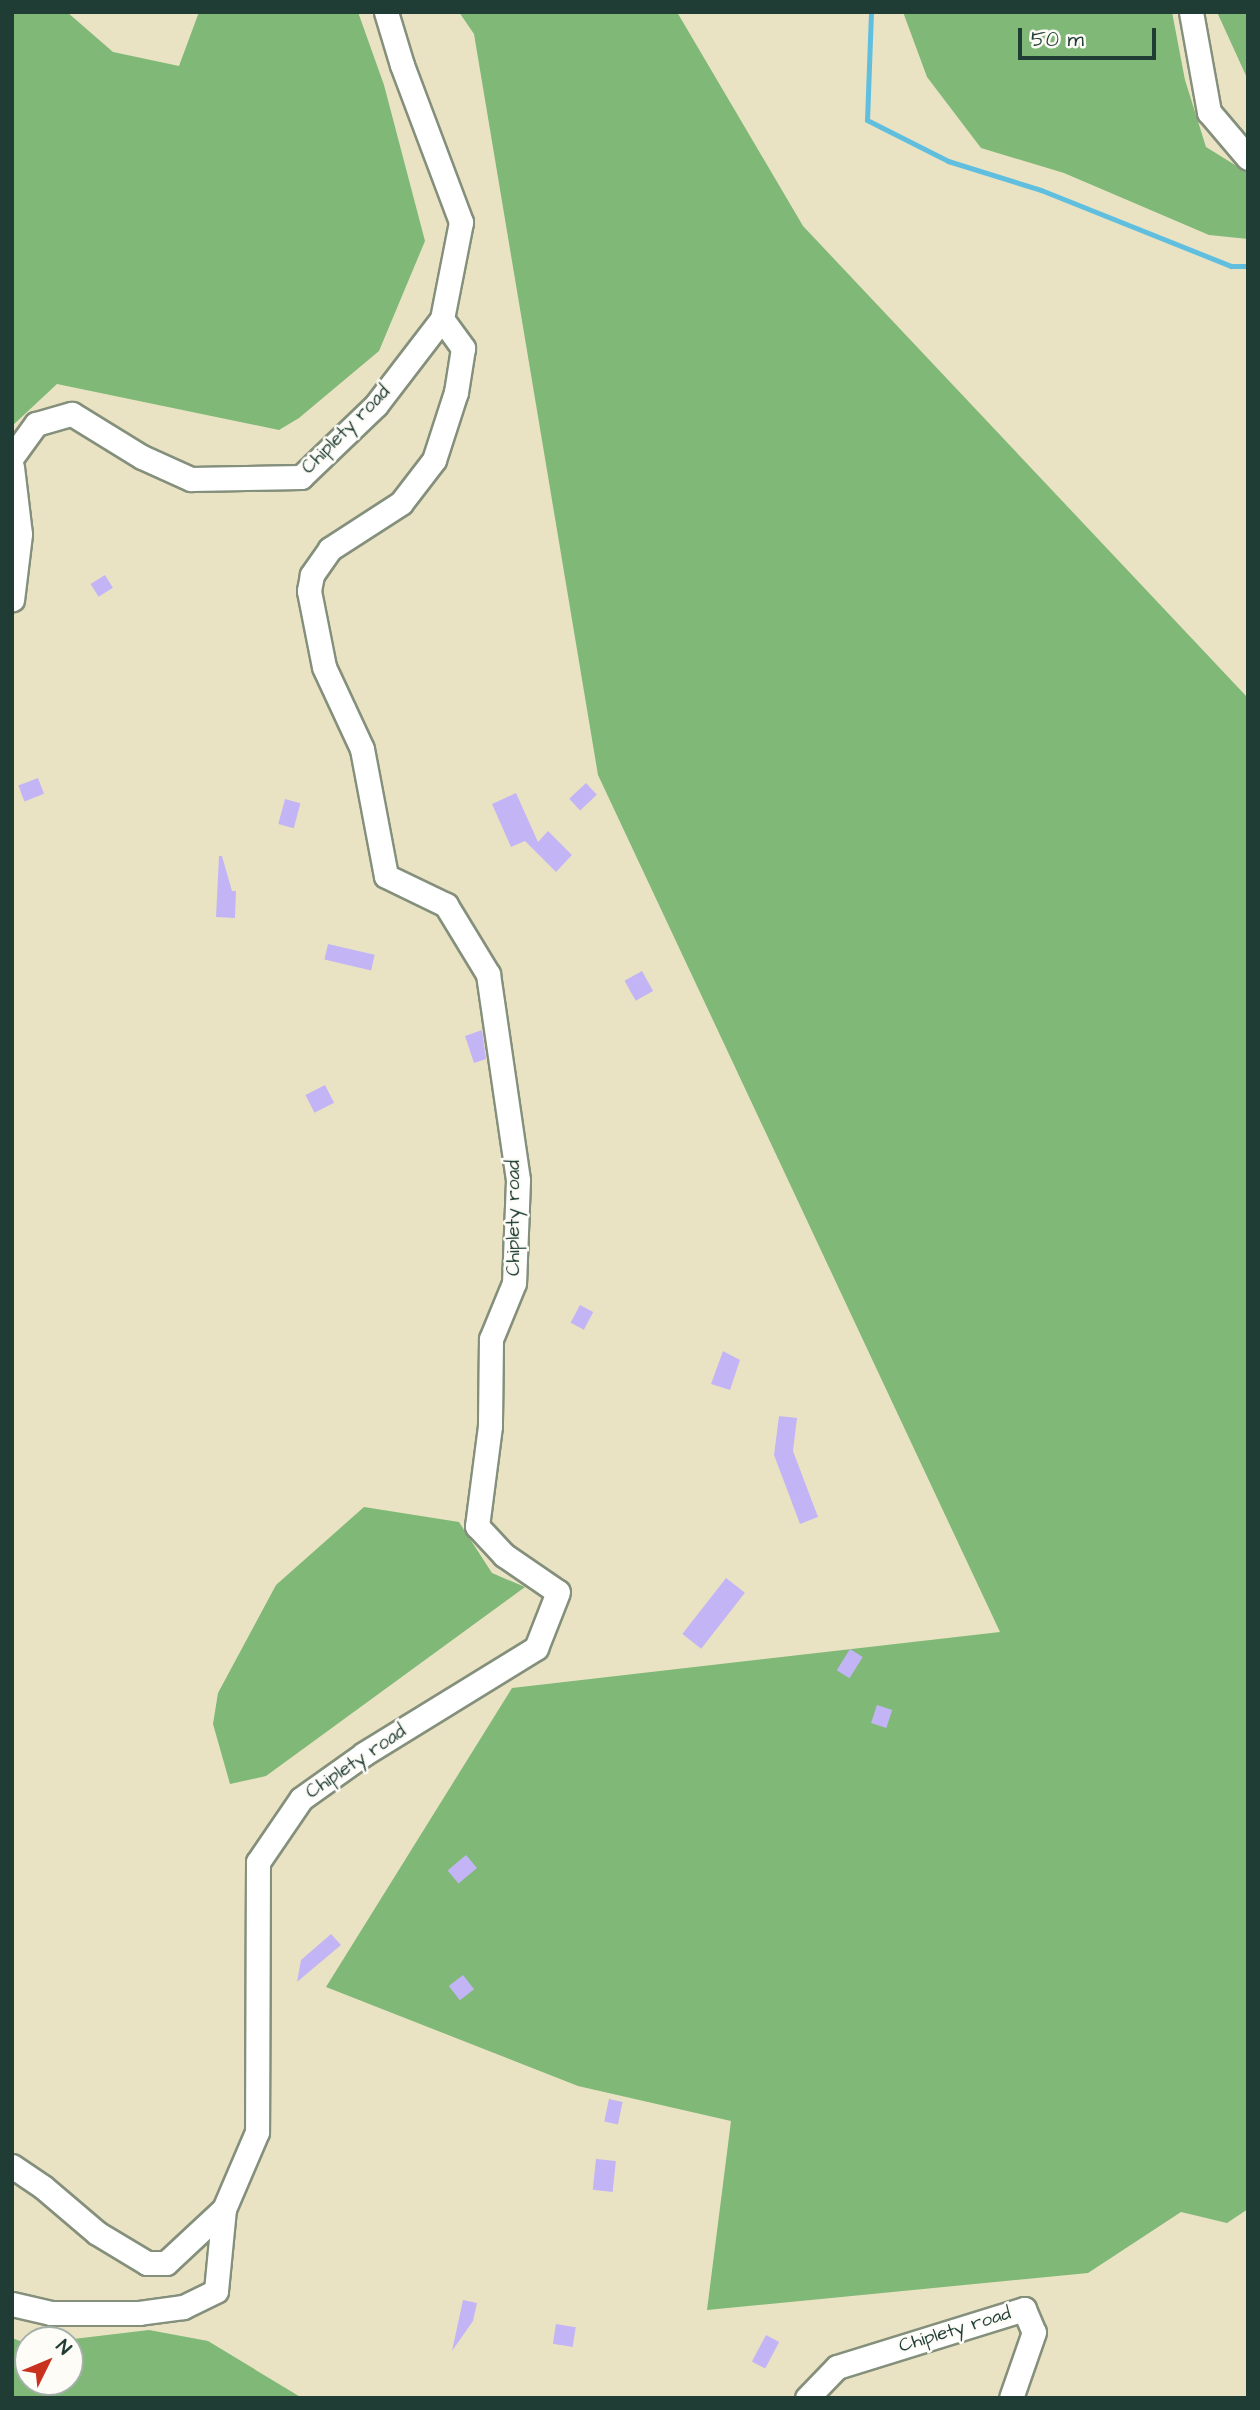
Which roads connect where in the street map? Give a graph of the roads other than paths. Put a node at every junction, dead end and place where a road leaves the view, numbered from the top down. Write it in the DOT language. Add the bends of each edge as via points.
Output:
graph roads {
  1 [pos="386,12"];
  2 [pos="1191,12"];
  3 [pos="1248,158"];
  4 [pos="442,320"];
  5 [pos="12,457"];
  6 [pos="12,467"];
  7 [pos="12,600"];
  8 [pos="12,2166"];
  9 [pos="224,2209"];
  10 [pos="12,2304"];
  11 [pos="807,2398"];
  12 [pos="1011,2398"];
  1 -- 4 [label="street" via="461,222"];
  2 -- 3 [label="street" via="1209,112"];
  4 -- 5 [label="street, Chiplety road" via="376,405 301,477 191,480 142,457 72,414 36,424"];
  4 -- 9 [label="street, Chiplety road" via="463,348 456,392 434,460 401,503 330,549 312,575 309,591 324,667 362,749 386,876 446,905 488,974 517,1180 514,1283 491,1339 490,1426 477,1527 504,1555 558,1592 536,1648 364,1754 301,1799 258,1862 257,2132"];
  6 -- 7 [label="street" via="20,534"];
  8 -- 9 [label="street" via="97,2233 147,2263 166,2263"];
  9 -- 10 [label="street, Chiplety road" via="216,2291 183,2307 139,2313 51,2313"];
  11 -- 12 [label="street, Chiplety road" via="837,2367 1024,2309 1034,2332"];
}
